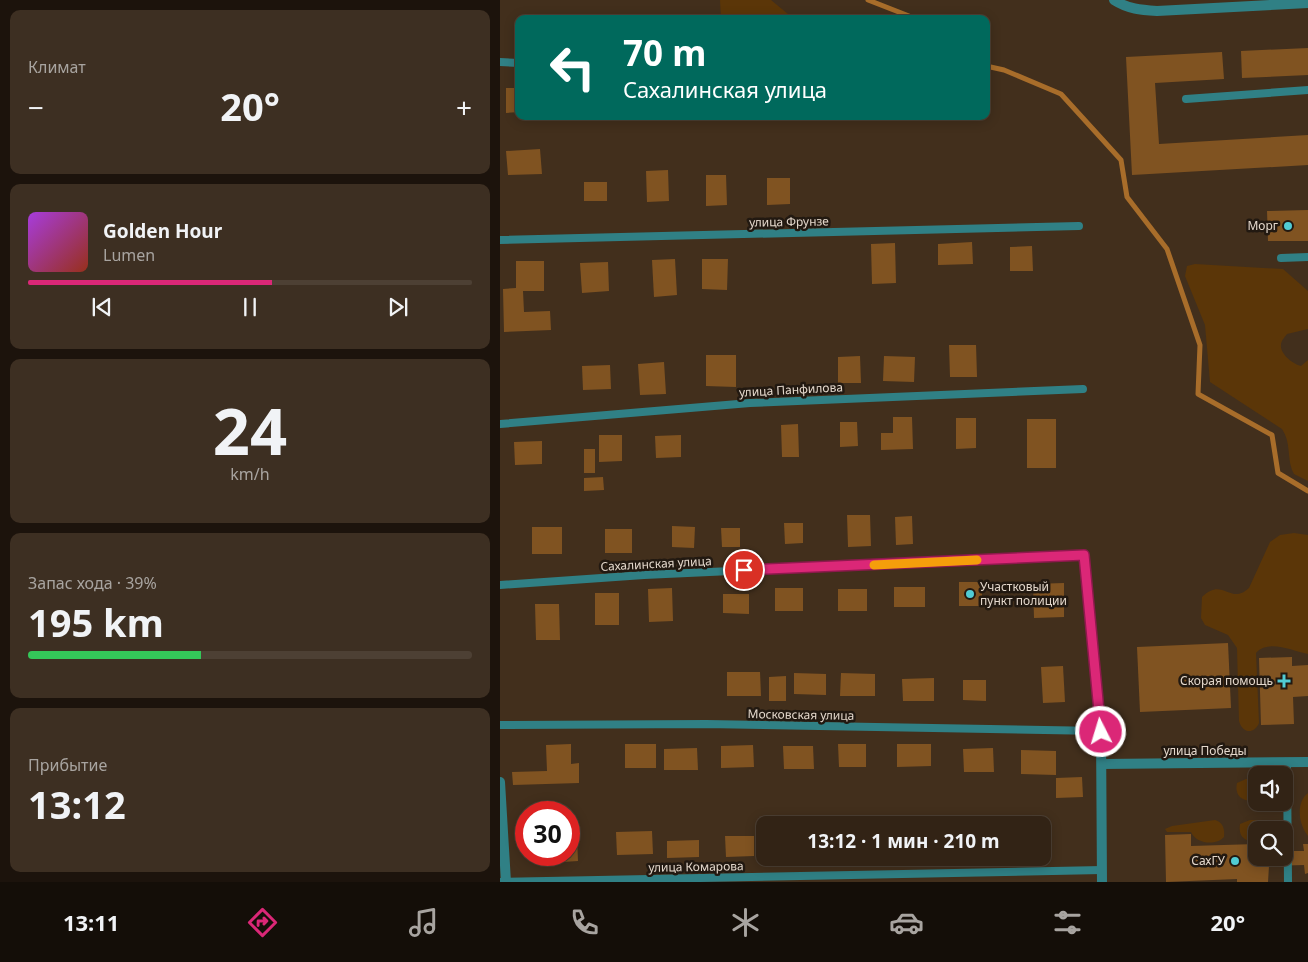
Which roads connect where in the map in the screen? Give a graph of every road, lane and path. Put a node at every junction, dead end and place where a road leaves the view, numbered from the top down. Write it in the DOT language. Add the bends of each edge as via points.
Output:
graph roads {
  1 [pos="1114,0"];
  2 [pos="1308,4"];
  3 [pos="500,62"];
  4 [pos="515,63"];
  5 [pos="1308,90"];
  6 [pos="1186,99"];
  7 [pos="1079,226"];
  8 [pos="500,240"];
  9 [pos="1308,257"];
  10 [pos="1282,258"];
  11 [pos="1083,389"];
  12 [pos="500,424"];
  13 [pos="1084,555"];
  14 [pos="500,585"];
  15 [pos="500,725"];
  16 [pos="1101,732"];
  17 [pos="1287,762"];
  18 [pos="1308,762"];
  19 [pos="1102,764"];
  20 [pos="500,782"];
  21 [pos="1102,870"];
  22 [pos="500,882"];
  23 [pos="506,882"];
  24 [pos="1102,882"];
  25 [pos="1288,882"];
  1 -- 2 [label="street" via="1135,10 1157,11"];
  3 -- 4 [label="lane"];
  5 -- 6 [label="lane"];
  7 -- 8 [label="lane, улица Фрунзе"];
  9 -- 10 [label="lane"];
  11 -- 12 [label="lane, улица Панфилова" via="750,403"];
  13 -- 14 [label="lane, Сахалинская улица" via="644,575"];
  13 -- 16 [label="street"];
  15 -- 16 [label="lane, Московская улица" via="706,724"];
  16 -- 19 [label="street"];
  17 -- 18 [label="street, улица Победы"];
  17 -- 19 [label="street, улица Победы"];
  17 -- 25 [label="lane"];
  19 -- 21 [label="street"];
  20 -- 23 [label="street"];
  21 -- 23 [label="lane, улица Комарова"];
  21 -- 24 [label="street"];
  22 -- 23 [label="lane, улица Комарова"];
}
